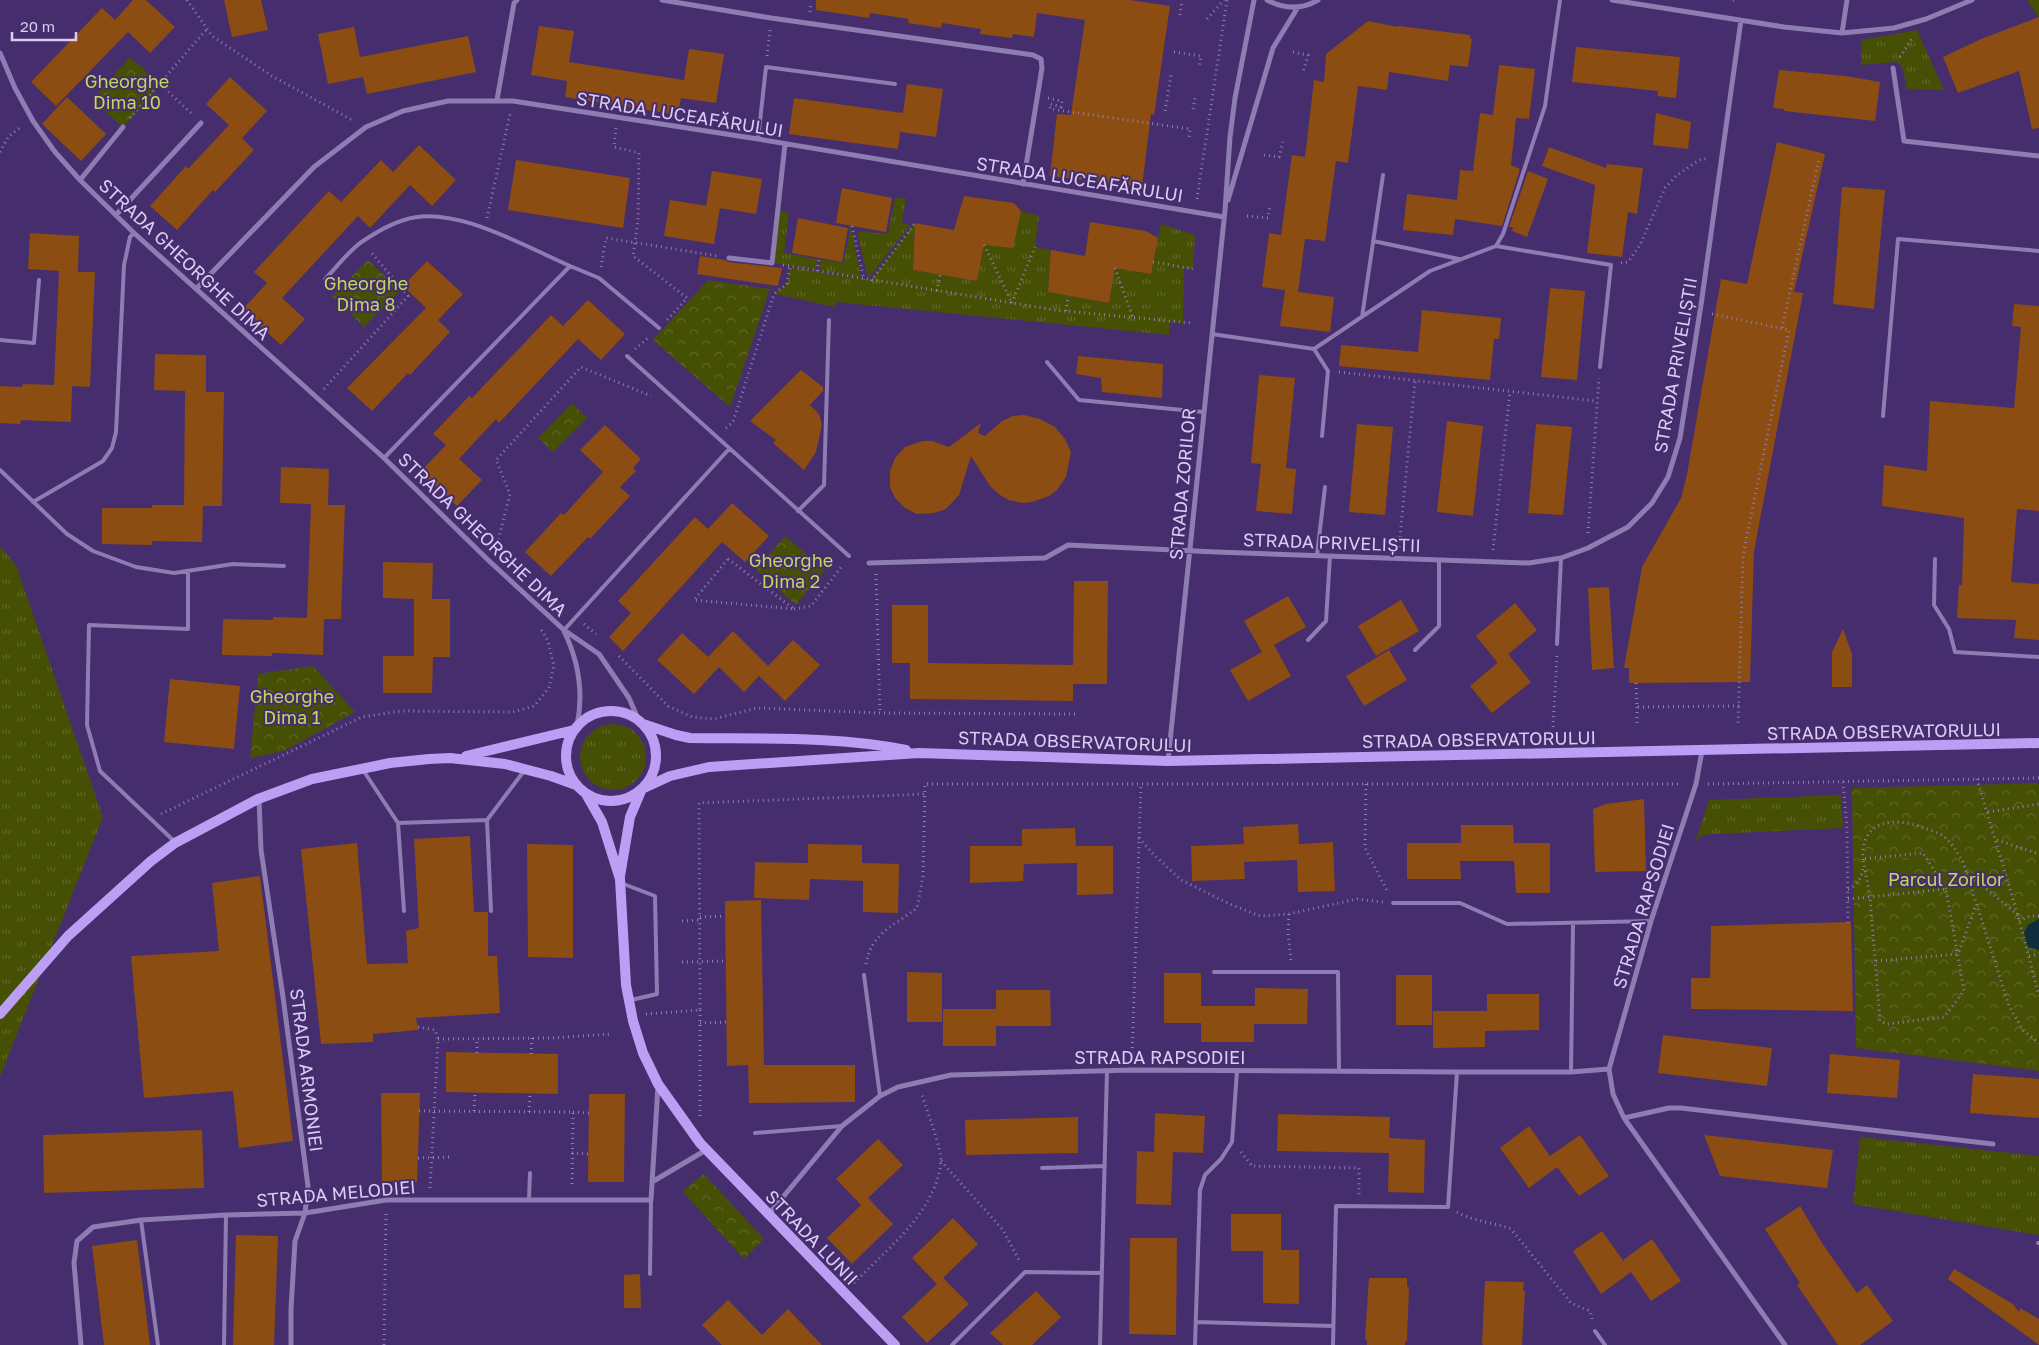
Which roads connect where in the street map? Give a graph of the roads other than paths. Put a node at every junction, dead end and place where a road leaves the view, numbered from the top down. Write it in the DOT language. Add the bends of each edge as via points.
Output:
graph roads {
  1 [pos="517,0"];
  2 [pos="662,0"];
  3 [pos="1254,0"];
  4 [pos="1267,0"];
  5 [pos="1318,0"];
  6 [pos="1560,0"];
  7 [pos="1612,0"];
  8 [pos="1847,0"];
  9 [pos="1972,0"];
  10 [pos="1298,8"];
  11 [pos="1741,20"];
  12 [pos="1842,33"];
  13 [pos="0,53"];
  14 [pos="1893,68"];
  15 [pos="895,84"];
  16 [pos="497,100"];
  17 [pos="201,123"];
  18 [pos="123,127"];
  19 [pos="758,139"];
  20 [pos="785,144"];
  21 [pos="2039,156"];
  22 [pos="1383,175"];
  23 [pos="80,180"];
  24 [pos="1023,184"];
  25 [pos="1225,210"];
  26 [pos="116,215"];
  27 [pos="1224,217"];
  28 [pos="134,233"];
  29 [pos="1373,241"];
  30 [pos="1496,246"];
  31 [pos="2039,251"];
  32 [pos="729,258"];
  33 [pos="1462,259"];
  34 [pos="570,266"];
  35 [pos="325,279"];
  36 [pos="39,280"];
  37 [pos="196,289"];
  38 [pos="1362,317"];
  39 [pos="829,320"];
  40 [pos="659,328"];
  41 [pos="1212,334"];
  42 [pos="0,340"];
  43 [pos="1314,349"];
  44 [pos="627,356"];
  45 [pos="1047,362"];
  46 [pos="1600,367"];
  47 [pos="1203,412"];
  48 [pos="1883,416"];
  49 [pos="1322,436"];
  50 [pos="729,449"];
  51 [pos="384,458"];
  52 [pos="0,470"];
  53 [pos="1325,487"];
  54 [pos="33,502"];
  55 [pos="798,511"];
  56 [pos="1190,551"];
  57 [pos="1317,555"];
  58 [pos="849,556"];
  59 [pos="1330,556"];
  60 [pos="1561,558"];
  61 [pos="1935,559"];
  62 [pos="1438,560"];
  63 [pos="869,564"];
  64 [pos="284,566"];
  65 [pos="188,571"];
  66 [pos="564,630"];
  67 [pos="1308,640"];
  68 [pos="1558,644"];
  69 [pos="1415,650"];
  70 [pos="2039,657"];
  71 [pos="641,722"];
  72 [pos="576,728"];
  73 [pos="2039,743"];
  74 [pos="1702,751"];
  75 [pos="919,753"];
  76 [pos="450,758"];
  77 [pos="1168,761"];
  78 [pos="362,769"];
  79 [pos="526,769"];
  80 [pos="576,785"];
  81 [pos="642,789"];
  82 [pos="586,794"];
  83 [pos="258,799"];
  84 [pos="487,820"];
  85 [pos="398,823"];
  86 [pos="175,843"];
  87 [pos="620,881"];
  88 [pos="1393,903"];
  89 [pos="404,911"];
  90 [pos="491,911"];
  91 [pos="1651,921"];
  92 [pos="1573,924"];
  93 [pos="1214,972"];
  94 [pos="864,975"];
  95 [pos="628,1001"];
  96 [pos="0,1014"];
  97 [pos="1609,1069"];
  98 [pos="1107,1070"];
  99 [pos="1237,1071"];
  100 [pos="1339,1071"];
  101 [pos="1457,1072"];
  102 [pos="1571,1072"];
  103 [pos="658,1084"];
  104 [pos="880,1096"];
  105 [pos="1624,1118"];
  106 [pos="842,1126"];
  107 [pos="755,1133"];
  108 [pos="1993,1144"];
  109 [pos="703,1147"];
  110 [pos="1105,1166"];
  111 [pos="1042,1168"];
  112 [pos="530,1173"];
  113 [pos="652,1182"];
  114 [pos="529,1200"];
  115 [pos="651,1200"];
  116 [pos="305,1214"];
  117 [pos="226,1215"];
  118 [pos="768,1216"];
  119 [pos="141,1220"];
  120 [pos="1102,1273"];
  121 [pos="650,1274"];
  122 [pos="1196,1322"];
  123 [pos="1333,1326"];
  124 [pos="1595,1331"];
  125 [pos="81,1345"];
  126 [pos="158,1345"];
  127 [pos="224,1345"];
  128 [pos="292,1345"];
  129 [pos="894,1345"];
  130 [pos="952,1345"];
  131 [pos="1100,1345"];
  132 [pos="1195,1345"];
  133 [pos="1333,1345"];
  134 [pos="1605,1345"];
  135 [pos="1785,1345"];
  1 -- 16 [label="street"];
  2 -- 24 [label="street" via="1033,55 1041,59"];
  3 -- 25 [label="street, STRADA ZORILOR" via="1230,137"];
  4 -- 10 [label="street"];
  5 -- 10 [label="street"];
  6 -- 30 [label="lane" via="1545,106 1503,234"];
  7 -- 11 [label="street"];
  8 -- 12 [label="street"];
  9 -- 12 [label="street" via="1926,20 1894,28"];
  10 -- 25 [label="street, STRADA ZORILOR" via="1273,48"];
  11 -- 12 [label="street"];
  11 -- 60 [label="street, STRADA PRIVELIȘTII" via="1680,438 1668,477 1652,503 1628,527"];
  13 -- 23 [label="street, STRADA GHEORGHE DIMA" via="14,88 31,117 55,152"];
  14 -- 21 [label="street" via="1904,141"];
  15 -- 19 [label="lane" via="766,67"];
  16 -- 19 [label="street, STRADA LUCEAFĂRULUI"];
  16 -- 37 [label="street, STRADA LUCEAFĂRULUI" via="448,101 403,111 366,127 314,167"];
  17 -- 26 [label="street"];
  18 -- 23 [label="street"];
  19 -- 20 [label="street, STRADA LUCEAFĂRULUI"];
  20 -- 24 [label="street, STRADA LUCEAFĂRULUI"];
  20 -- 32 [label="street" via="772,264"];
  22 -- 29 [label="lane"];
  23 -- 26 [label="street, STRADA GHEORGHE DIMA"];
  24 -- 27 [label="street, STRADA LUCEAFĂRULUI"];
  25 -- 27 [label="street, STRADA ZORILOR"];
  26 -- 28 [label="street, STRADA GHEORGHE DIMA"];
  27 -- 41 [label="street, STRADA ZORILOR"];
  28 -- 37 [label="street, STRADA GHEORGHE DIMA"];
  28 -- 54 [label="lane" via="130,237 124,266 116,432 112,448 103,461"];
  29 -- 33 [label="lane"];
  29 -- 38 [label="lane"];
  30 -- 33 [label="lane"];
  30 -- 46 [label="lane" via="1611,265"];
  31 -- 48 [label="lane" via="1898,239"];
  33 -- 38 [label="lane" via="1430,271"];
  34 -- 35 [label="lane" via="484,228 449,218 418,217 404,220 362,242"];
  34 -- 40 [label="lane" via="599,278"];
  34 -- 51 [label="lane, STRADA GHEORGHE DIMA"];
  36 -- 42 [label="lane" via="34,343"];
  37 -- 51 [label="street, STRADA GHEORGHE DIMA"];
  38 -- 43 [label="lane"];
  39 -- 55 [label="lane" via="824,485"];
  41 -- 43 [label="lane"];
  41 -- 47 [label="street, STRADA ZORILOR"];
  43 -- 49 [label="lane" via="1328,371"];
  44 -- 50 [label="lane"];
  45 -- 47 [label="lane" via="1079,400"];
  47 -- 56 [label="street, STRADA ZORILOR"];
  50 -- 55 [label="lane"];
  50 -- 66 [label="lane, STRADA GHEORGHE DIMA"];
  51 -- 66 [label="street, STRADA GHEORGHE DIMA"];
  52 -- 54 [label="lane"];
  53 -- 57 [label="lane"];
  54 -- 65 [label="lane" via="67,534 93,551 136,567 174,573"];
  55 -- 58 [label="lane"];
  56 -- 57 [label="street, STRADA PRIVELIȘTII"];
  56 -- 63 [label="street, STRADA PRIVELIȘTII" via="1068,545 1045,558"];
  56 -- 77 [label="street, STRADA ZORILOR"];
  57 -- 59 [label="street, STRADA PRIVELIȘTII"];
  59 -- 62 [label="street, STRADA PRIVELIȘTII"];
  59 -- 67 [label="lane" via="1326,622"];
  60 -- 62 [label="street, STRADA PRIVELIȘTII" via="1529,563"];
  60 -- 68 [label="lane"];
  61 -- 70 [label="lane" via="1934,604 1950,629 1955,652"];
  62 -- 69 [label="lane" via="1439,626"];
  64 -- 65 [label="lane" via="233,564"];
  65 -- 86 [label="lane" via="188,629 89,625 87,725 100,771"];
  66 -- 71 [label="street, STRADA GHEORGHE DIMA" via="599,654"];
  66 -- 72 [label="street, STRADA GHEORGHE DIMA" via="573,650 580,682"];
  71 -- 72 [label="main road" via="625,713 602,712 588,717"];
  71 -- 75 [label="main road, STRADA OBSERVATORULUI" via="690,738 880,745"];
  71 -- 81 [label="main road" via="652,736 656,753 654,772"];
  72 -- 76 [label="main road" via="482,753"];
  72 -- 80 [label="main road" via="566,754 568,770"];
  73 -- 74 [label="main road, STRADA OBSERVATORULUI"];
  74 -- 77 [label="main road, STRADA OBSERVATORULUI"];
  74 -- 91 [label="street, STRADA RAPSODIEI" via="1696,784"];
  75 -- 77 [label="main road, STRADA OBSERVATORULUI"];
  75 -- 81 [label="main road, STRADA OBSERVATORULUI" via="709,767 670,776"];
  76 -- 78 [label="main road"];
  76 -- 79 [label="main road"];
  78 -- 83 [label="main road" via="312,780"];
  78 -- 85 [label="lane"];
  79 -- 80 [label="main road"];
  79 -- 84 [label="lane"];
  80 -- 82 [label="main road"];
  81 -- 82 [label="main road" via="632,797 614,801"];
  81 -- 87 [label="main road, STRADA LUNII" via="630,817"];
  82 -- 87 [label="main road, STRADA LUNII" via="602,822"];
  83 -- 86 [label="main road"];
  83 -- 116 [label="street, STRADA ARMONIEI" via="261,850 308,1186"];
  84 -- 85 [label="lane"];
  84 -- 90 [label="lane"];
  85 -- 89 [label="lane"];
  86 -- 96 [label="main road" via="68,936"];
  87 -- 95 [label="main road, STRADA LUNII"];
  87 -- 95 [label="lane" via="654,896 657,994"];
  88 -- 92 [label="lane" via="1460,903 1507,924"];
  91 -- 92 [label="lane"];
  91 -- 97 [label="street, STRADA RAPSODIEI"];
  92 -- 102 [label="lane"];
  93 -- 100 [label="lane" via="1338,972"];
  94 -- 104 [label="lane"];
  95 -- 103 [label="main road, STRADA LUNII" via="643,1052"];
  97 -- 102 [label="street, STRADA RAPSODIEI"];
  97 -- 105 [label="street, STRADA RAPSODIEI" via="1613,1094"];
  98 -- 99 [label="street, STRADA RAPSODIEI"];
  98 -- 104 [label="street, STRADA RAPSODIEI" via="951,1075 898,1087"];
  98 -- 110 [label="lane"];
  99 -- 100 [label="street, STRADA RAPSODIEI"];
  99 -- 122 [label="lane" via="1232,1142 1205,1175 1200,1190"];
  100 -- 101 [label="street, STRADA RAPSODIEI"];
  101 -- 102 [label="street, STRADA RAPSODIEI"];
  101 -- 123 [label="lane" via="1448,1207 1336,1206"];
  103 -- 109 [label="main road, STRADA LUNII"];
  103 -- 113 [label="street"];
  104 -- 106 [label="street, STRADA RAPSODIEI"];
  105 -- 108 [label="street" via="1681,1108"];
  105 -- 135 [label="street, STRADA RAPSODIEI"];
  106 -- 107 [label="lane"];
  106 -- 118 [label="street, STRADA RAPSODIEI"];
  109 -- 113 [label="street"];
  109 -- 118 [label="main road, STRADA LUNII"];
  110 -- 111 [label="lane"];
  110 -- 120 [label="lane"];
  112 -- 114 [label="lane"];
  113 -- 115 [label="street"];
  114 -- 115 [label="street, STRADA MELODIEI"];
  114 -- 116 [label="street, STRADA MELODIEI" via="386,1200"];
  115 -- 121 [label="lane"];
  116 -- 117 [label="street, STRADA MELODIEI"];
  116 -- 128 [label="street, STRADA ARMONIEI" via="295,1241"];
  117 -- 119 [label="street, STRADA MELODIEI"];
  117 -- 127 [label="lane"];
  118 -- 129 [label="main road, STRADA LUNII"];
  119 -- 125 [label="street, STRADA MELODIEI" via="93,1227 77,1241 74,1263"];
  119 -- 126 [label="lane"];
  120 -- 130 [label="lane" via="1025,1272"];
  120 -- 131 [label="lane"];
  122 -- 123 [label="lane"];
  122 -- 132 [label="lane"];
  123 -- 133 [label="lane"];
  124 -- 134 [label="lane"];
}
